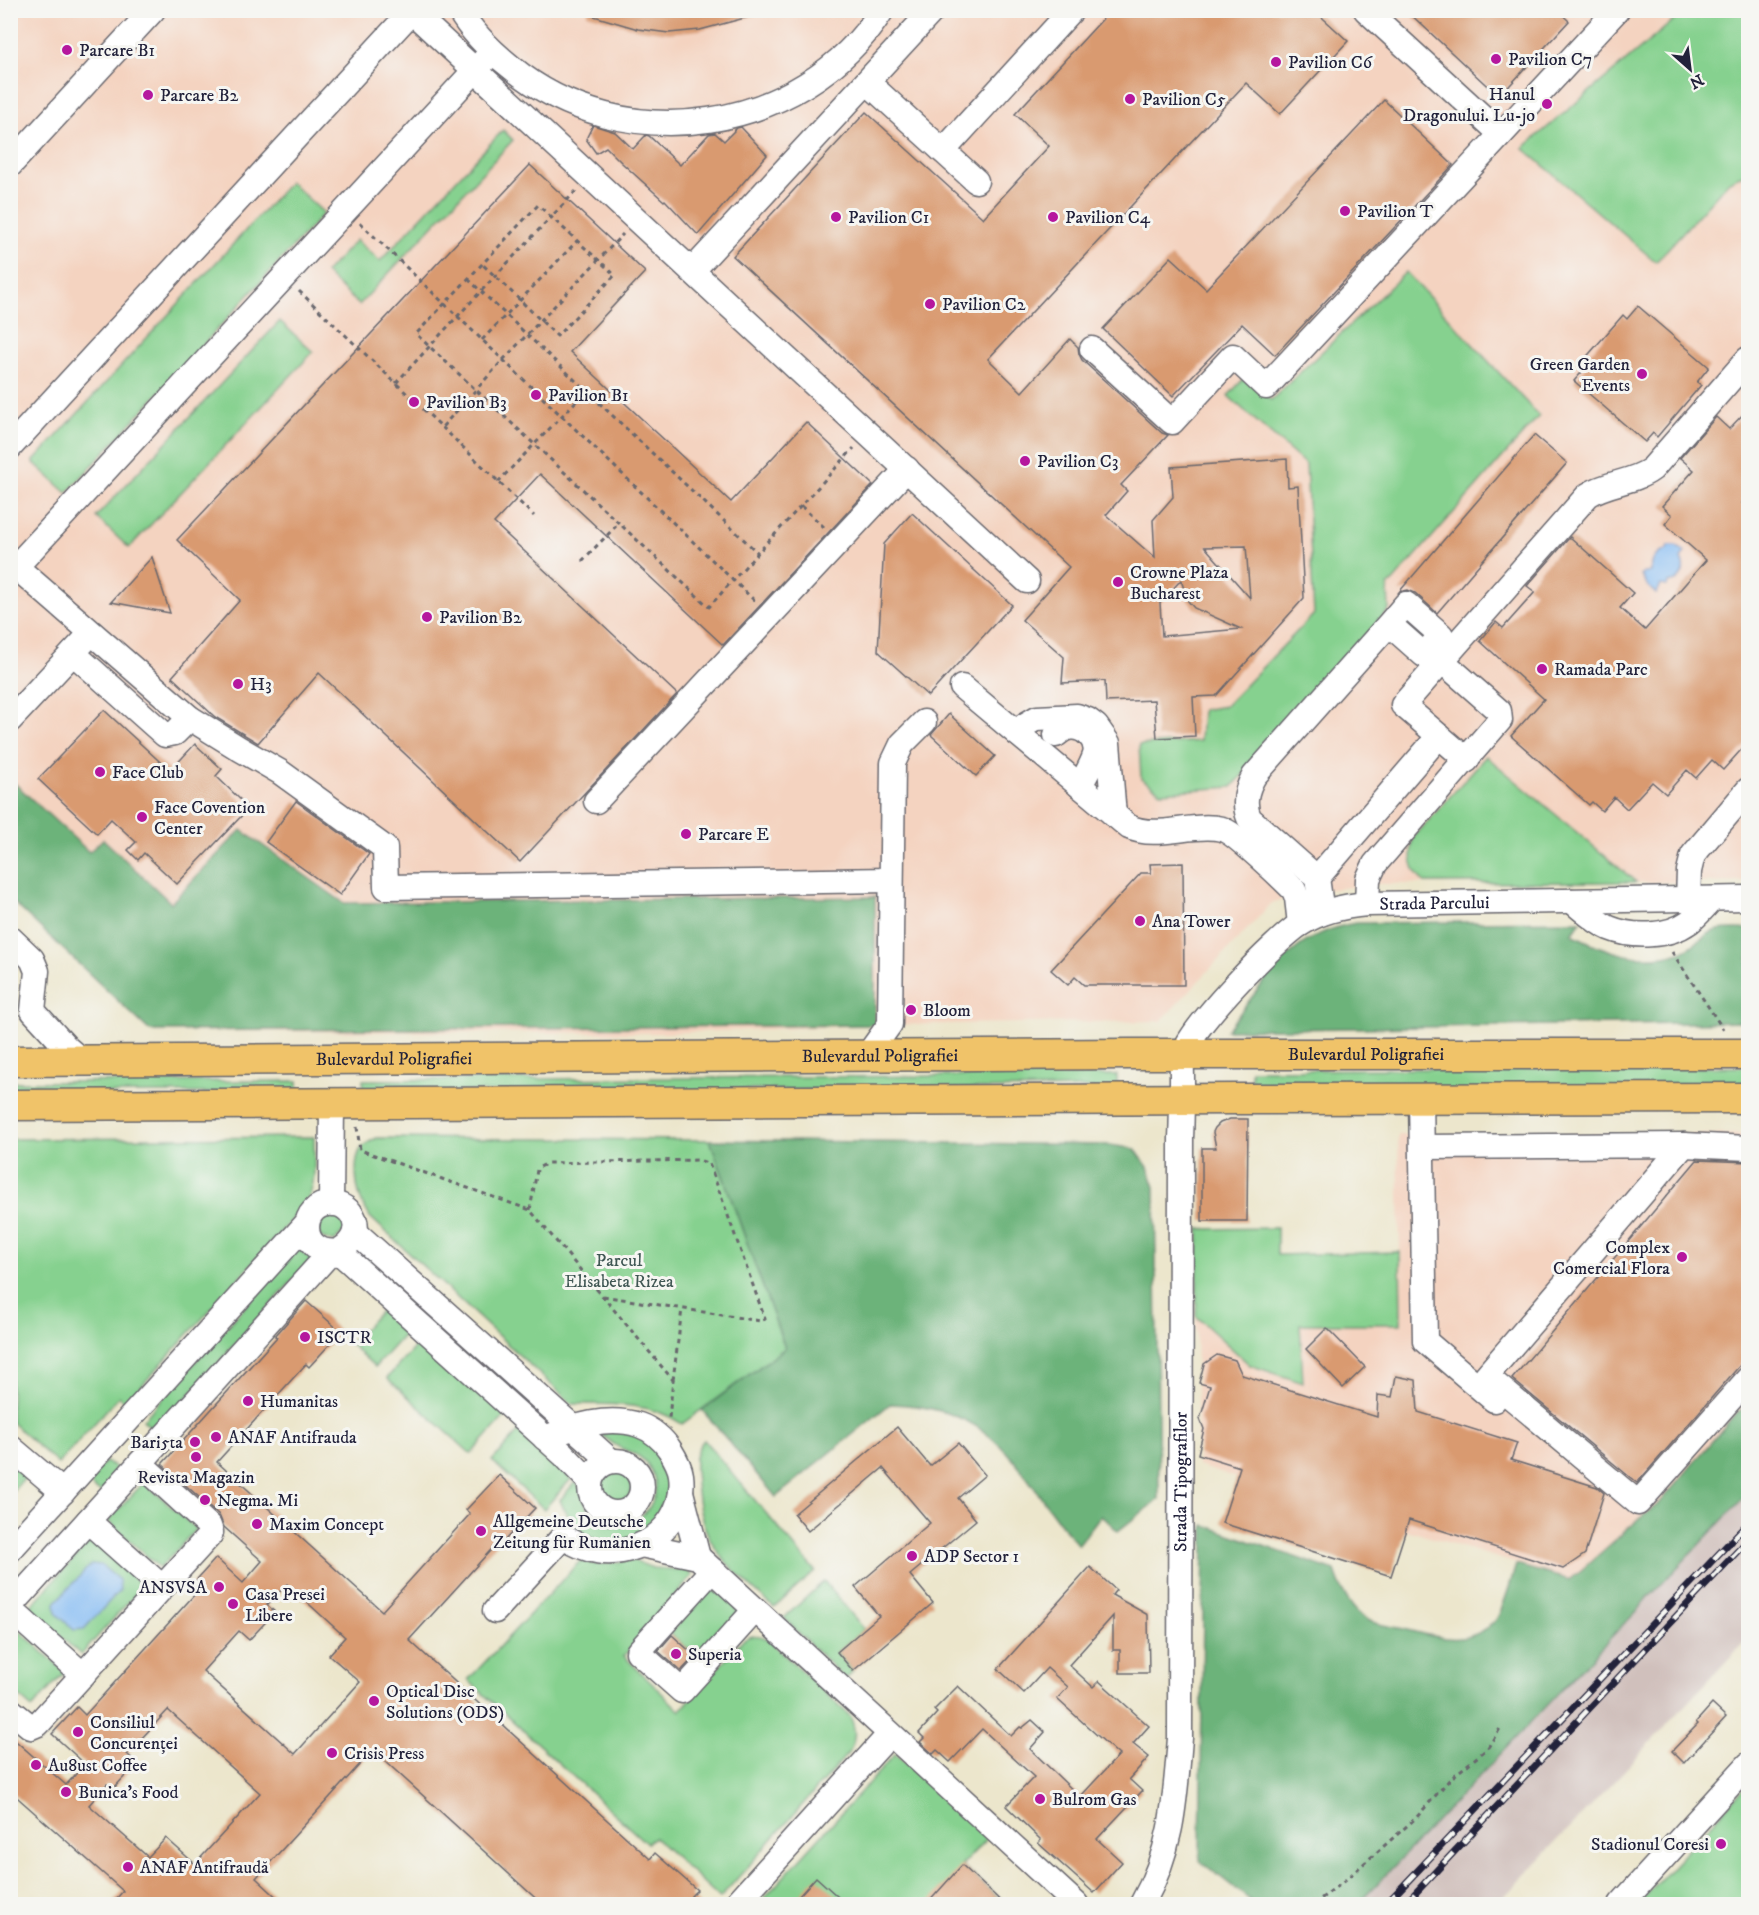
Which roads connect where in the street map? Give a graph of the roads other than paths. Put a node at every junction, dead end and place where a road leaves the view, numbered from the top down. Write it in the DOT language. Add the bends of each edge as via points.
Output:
graph roads {
  1 [pos="153,10"];
  2 [pos="459,10"];
  3 [pos="933,10"];
  4 [pos="1072,10"];
  5 [pos="1366,10"];
  6 [pos="1617,10"];
  7 [pos="412,11"];
  8 [pos="882,12"];
  9 [pos="909,36"];
  10 [pos="492,52"];
  11 [pos="475,70"];
  12 [pos="867,82"];
  13 [pos="1501,134"];
  14 [pos="942,151"];
  15 [pos="10,165"];
  16 [pos="976,181"];
  17 [pos="692,271"];
  18 [pos="1092,349"];
  19 [pos="1749,359"];
  20 [pos="10,447"];
  21 [pos="907,469"];
  22 [pos="13,570"];
  23 [pos="1027,581"];
  24 [pos="1389,624"];
  25 [pos="92,633"];
  26 [pos="73,653"];
  27 [pos="1442,661"];
  28 [pos="962,687"];
  29 [pos="190,717"];
  30 [pos="10,720"];
  31 [pos="924,722"];
  32 [pos="1018,734"];
  33 [pos="1056,735"];
  34 [pos="1439,736"];
  35 [pos="1467,760"];
  36 [pos="1080,786"];
  37 [pos="1749,790"];
  38 [pos="596,801"];
  39 [pos="1114,815"];
  40 [pos="1317,878"];
  41 [pos="891,880"];
  42 [pos="1749,898"];
  43 [pos="1712,899"];
  44 [pos="1688,900"];
  45 [pos="1572,901"];
  46 [pos="1367,904"];
  47 [pos="1322,913"];
  48 [pos="1300,924"];
  49 [pos="10,938"];
  50 [pos="890,1024"];
  51 [pos="1183,1054"];
  52 [pos="1744,1054"];
  53 [pos="867,1056"];
  54 [pos="914,1056"];
  55 [pos="10,1060"];
  56 [pos="81,1060"];
  57 [pos="332,1060"];
  58 [pos="1420,1098"];
  59 [pos="1749,1098"];
  60 [pos="1182,1099"];
  61 [pos="10,1105"];
  62 [pos="332,1105"];
  63 [pos="1684,1145"];
  64 [pos="1422,1148"];
  65 [pos="1749,1148"];
  66 [pos="331,1203"];
  67 [pos="307,1222"];
  68 [pos="355,1232"];
  69 [pos="334,1252"];
  70 [pos="1749,1379"];
  71 [pos="573,1427"];
  72 [pos="545,1438"];
  73 [pos="10,1447"];
  74 [pos="1560,1457"];
  75 [pos="611,1461"];
  76 [pos="140,1463"];
  77 [pos="590,1482"];
  78 [pos="63,1492"];
  79 [pos="681,1492"];
  80 [pos="88,1521"];
  81 [pos="641,1545"];
  82 [pos="10,1550"];
  83 [pos="705,1564"];
  84 [pos="162,1587"];
  85 [pos="10,1608"];
  86 [pos="755,1610"];
  87 [pos="495,1611"];
  88 [pos="83,1675"];
  89 [pos="10,1710"];
  90 [pos="891,1734"];
  91 [pos="1749,1765"];
  92 [pos="736,1905"];
  93 [pos="1076,1905"];
  94 [pos="1142,1905"];
  95 [pos="1621,1905"];
  1 -- 15 [label="street"];
  2 -- 10 [label="street"];
  3 -- 9 [label="street"];
  4 -- 14 [label="street"];
  5 -- 13 [label="street"];
  6 -- 13 [label="street"];
  7 -- 11 [label="street"];
  7 -- 20 [label="street"];
  8 -- 9 [label="street"];
  8 -- 10 [label="street" via="853,48 819,76 781,99 739,115 695,123 651,124 607,116 565,102 526,80"];
  9 -- 12 [label="street"];
  10 -- 11 [label="street"];
  11 -- 17 [label="street"];
  11 -- 22 [label="street"];
  12 -- 14 [label="street"];
  12 -- 17 [label="street"];
  13 -- 18 [label="street" via="1266,387 1233,356 1172,422"];
  14 -- 16 [label="street"];
  17 -- 21 [label="street"];
  19 -- 27 [label="street" via="1652,470 1588,495"];
  21 -- 23 [label="street"];
  21 -- 38 [label="street"];
  22 -- 25 [label="street"];
  24 -- 40 [label="street" via="1254,776 1246,793 1250,818"];
  25 -- 26 [label="street"];
  25 -- 29 [label="street"];
  26 -- 29 [label="street" via="165,735 176,733"];
  26 -- 30 [label="street"];
  27 -- 34 [label="street" via="1403,705"];
  27 -- 35 [label="street" via="1500,715 1498,724"];
  28 -- 32 [label="street"];
  29 -- 41 [label="street" via="280,771 385,848 386,887"];
  31 -- 41 [label="street" via="902,744 892,763"];
  32 -- 36 [label="street"];
  32 -- 39 [label="street" via="1037,718 1077,716 1096,726 1108,742"];
  33 -- 36 [label="street" via="1077,728 1094,742 1095,755"];
  34 -- 35 [label="street"];
  34 -- 40 [label="street"];
  35 -- 46 [label="street" via="1371,870"];
  36 -- 39 [label="street"];
  37 -- 44 [label="street" via="1693,855"];
  39 -- 48 [label="street" via="1129,827 1143,831 1213,828 1229,832 1294,890"];
  40 -- 47 [label="street"];
  41 -- 50 [label="street"];
  42 -- 43 [label="street, Strada Parcului"];
  43 -- 44 [label="street, Strada Parcului"];
  43 -- 45 [label="street" via="1682,926 1660,933 1634,934 1609,928"];
  44 -- 45 [label="street, Strada Parcului"];
  45 -- 46 [label="street, Strada Parcului"];
  46 -- 47 [label="street, Strada Parcului"];
  47 -- 48 [label="street, Strada Parcului"];
  48 -- 51 [label="street, Strada Parcului" via="1276,942 1207,1017"];
  49 -- 56 [label="street" via="32,959 37,971 33,1011"];
  50 -- 53 [label="street"];
  50 -- 54 [label="street"];
  51 -- 52 [label="main road, Bulevardul Poligrafiei"];
  51 -- 54 [label="main road, Bulevardul Poligrafiei"];
  51 -- 60 [label="street, Strada Tipografilor"];
  53 -- 54 [label="main road, Bulevardul Poligrafiei"];
  53 -- 57 [label="main road, Bulevardul Poligrafiei"];
  55 -- 56 [label="main road, Bulevardul Poligrafiei"];
  56 -- 57 [label="main road, Bulevardul Poligrafiei"];
  57 -- 62 [label="main road"];
  58 -- 59 [label="main road"];
  58 -- 60 [label="main road"];
  58 -- 64 [label="street"];
  60 -- 62 [label="main road"];
  60 -- 94 [label="street, Strada Tipografilor" via="1180,1738 1165,1852"];
  61 -- 62 [label="main road"];
  62 -- 66 [label="street"];
  63 -- 64 [label="street"];
  63 -- 65 [label="street"];
  63 -- 70 [label="street" via="1486,1376 1638,1503"];
  64 -- 74 [label="street" via="1425,1341"];
  66 -- 67 [label="street" via="318,1207"];
  66 -- 68 [label="street" via="350,1212"];
  67 -- 69 [label="street" via="312,1243"];
  67 -- 78 [label="street"];
  68 -- 69 [label="street" via="349,1244"];
  68 -- 71 [label="street"];
  69 -- 72 [label="street"];
  69 -- 76 [label="street"];
  71 -- 72 [label="street"];
  71 -- 75 [label="street"];
  71 -- 79 [label="street" via="609,1421 640,1426 666,1443 681,1474"];
  72 -- 77 [label="street"];
  73 -- 78 [label="street"];
  75 -- 77 [label="street" via="597,1469"];
  75 -- 77 [label="street" via="627,1463 639,1474 642,1490 635,1505 620,1513 604,1510 593,1499"];
  76 -- 80 [label="street"];
  76 -- 84 [label="street" via="211,1529 210,1535"];
  78 -- 82 [label="street"];
  79 -- 81 [label="street" via="669,1524"];
  79 -- 83 [label="street"];
  80 -- 84 [label="street"];
  80 -- 85 [label="street"];
  81 -- 83 [label="street"];
  81 -- 87 [label="street" via="625,1551 593,1552 563,1537"];
  83 -- 86 [label="street"];
  83 -- 86 [label="street" via="638,1652 681,1691"];
  84 -- 88 [label="street"];
  85 -- 88 [label="street"];
  86 -- 90 [label="street"];
  88 -- 89 [label="street" via="35,1727 28,1726"];
  90 -- 92 [label="street"];
  90 -- 93 [label="street"];
  91 -- 95 [label="street"];
}
